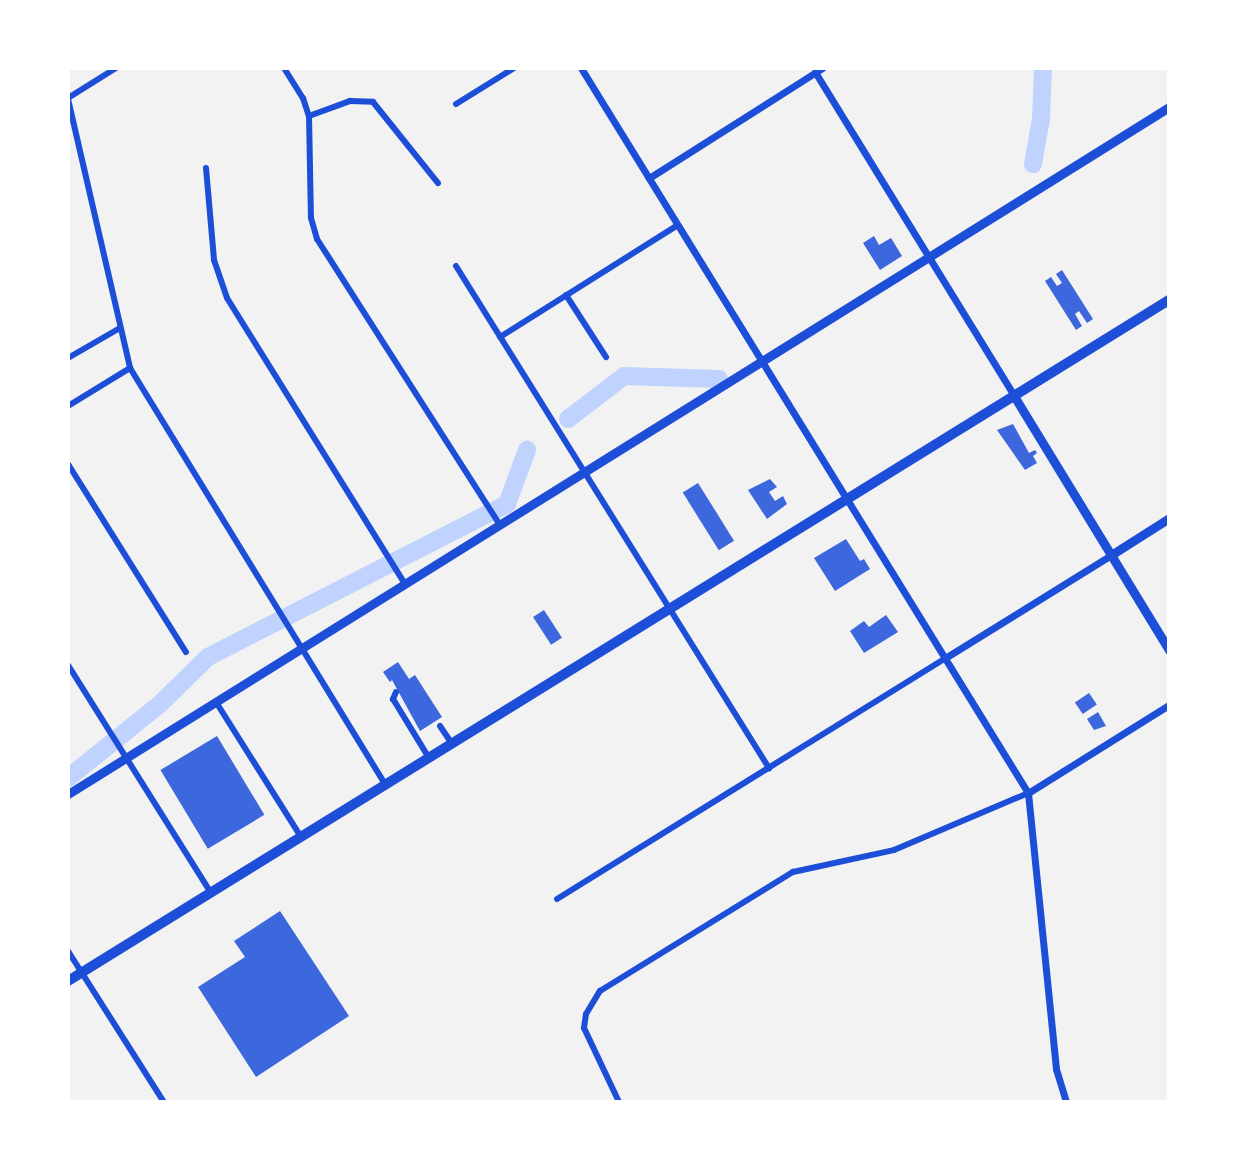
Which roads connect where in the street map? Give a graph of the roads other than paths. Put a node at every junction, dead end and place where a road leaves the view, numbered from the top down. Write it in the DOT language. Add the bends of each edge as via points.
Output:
graph roads {
  1 [pos="116,68"];
  2 [pos="284,68"];
  3 [pos="514,68"];
  4 [pos="581,68"];
  5 [pos="819,70"];
  6 [pos="68,98"];
  7 [pos="456,104"];
  8 [pos="1169,107"];
  9 [pos="309,116"];
  10 [pos="206,168"];
  11 [pos="649,178"];
  12 [pos="438,184"];
  13 [pos="678,225"];
  14 [pos="929,257"];
  15 [pos="456,266"];
  16 [pos="566,295"];
  17 [pos="1169,300"];
  18 [pos="120,328"];
  19 [pos="500,337"];
  20 [pos="606,357"];
  21 [pos="68,358"];
  22 [pos="762,361"];
  23 [pos="130,368"];
  24 [pos="1014,396"];
  25 [pos="68,406"];
  26 [pos="68,464"];
  27 [pos="584,472"];
  28 [pos="847,499"];
  29 [pos="1169,518"];
  30 [pos="498,521"];
  31 [pos="1111,555"];
  32 [pos="405,584"];
  33 [pos="670,609"];
  34 [pos="302,648"];
  35 [pos="1169,650"];
  36 [pos="186,652"];
  37 [pos="945,658"];
  38 [pos="68,665"];
  39 [pos="396,692"];
  40 [pos="216,702"];
  41 [pos="1169,705"];
  42 [pos="440,726"];
  43 [pos="452,744"];
  44 [pos="124,755"];
  45 [pos="429,758"];
  46 [pos="769,768"];
  47 [pos="386,785"];
  48 [pos="1028,793"];
  49 [pos="68,794"];
  50 [pos="301,837"];
  51 [pos="211,893"];
  52 [pos="558,900"];
  53 [pos="68,951"];
  54 [pos="82,973"];
  55 [pos="68,981"];
  56 [pos="164,1102"];
  57 [pos="619,1102"];
  58 [pos="1066,1102"];
  1 -- 6 [label="street"];
  2 -- 9 [label="street"];
  3 -- 7 [label="street"];
  4 -- 11 [label="street"];
  5 -- 11 [label="street"];
  5 -- 14 [label="street"];
  6 -- 18 [label="street"];
  8 -- 14 [label="main road"];
  9 -- 12 [label="street" via="350,101 373,102"];
  9 -- 30 [label="street" via="311,218 317,239"];
  10 -- 32 [label="street" via="214,260 228,298"];
  11 -- 13 [label="street"];
  13 -- 16 [label="street"];
  13 -- 22 [label="street"];
  14 -- 22 [label="main road"];
  14 -- 24 [label="street"];
  15 -- 19 [label="street"];
  16 -- 19 [label="street"];
  16 -- 20 [label="street"];
  17 -- 24 [label="main road"];
  18 -- 21 [label="street"];
  18 -- 23 [label="street"];
  19 -- 27 [label="street"];
  22 -- 27 [label="main road"];
  22 -- 28 [label="street"];
  23 -- 25 [label="street"];
  23 -- 34 [label="street"];
  24 -- 28 [label="main road"];
  24 -- 31 [label="main road"];
  26 -- 36 [label="street"];
  27 -- 30 [label="main road"];
  27 -- 33 [label="street"];
  28 -- 33 [label="main road"];
  28 -- 37 [label="street"];
  29 -- 31 [label="main road"];
  30 -- 32 [label="main road"];
  31 -- 35 [label="main road"];
  31 -- 37 [label="street"];
  32 -- 34 [label="main road"];
  33 -- 43 [label="main road"];
  33 -- 46 [label="street"];
  34 -- 40 [label="main road"];
  34 -- 47 [label="street"];
  37 -- 46 [label="street"];
  37 -- 48 [label="street"];
  38 -- 44 [label="street"];
  39 -- 45 [label="street" via="393,699"];
  40 -- 44 [label="main road"];
  40 -- 50 [label="street"];
  41 -- 48 [label="street"];
  42 -- 43 [label="street"];
  43 -- 45 [label="main road"];
  44 -- 49 [label="main road"];
  44 -- 51 [label="street"];
  45 -- 47 [label="main road"];
  46 -- 52 [label="street"];
  47 -- 50 [label="main road"];
  48 -- 57 [label="street" via="894,850 793,872 600,991 586,1014 584,1028"];
  48 -- 58 [label="street" via="1056,1069"];
  50 -- 51 [label="main road"];
  51 -- 54 [label="main road"];
  53 -- 54 [label="street"];
  54 -- 55 [label="main road"];
  54 -- 56 [label="street"];
}
